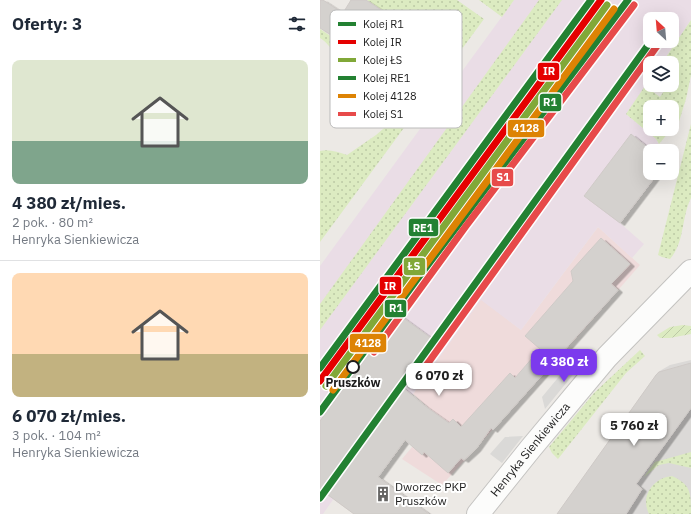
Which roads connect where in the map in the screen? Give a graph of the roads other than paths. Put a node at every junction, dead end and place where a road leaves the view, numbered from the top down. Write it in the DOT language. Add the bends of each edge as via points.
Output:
graph roads {
  1 [pos="689,282"];
  2 [pos="478,514"];
  1 -- 2 [label="street, Henryka Sienkiewicza" via="607,357"];
}
